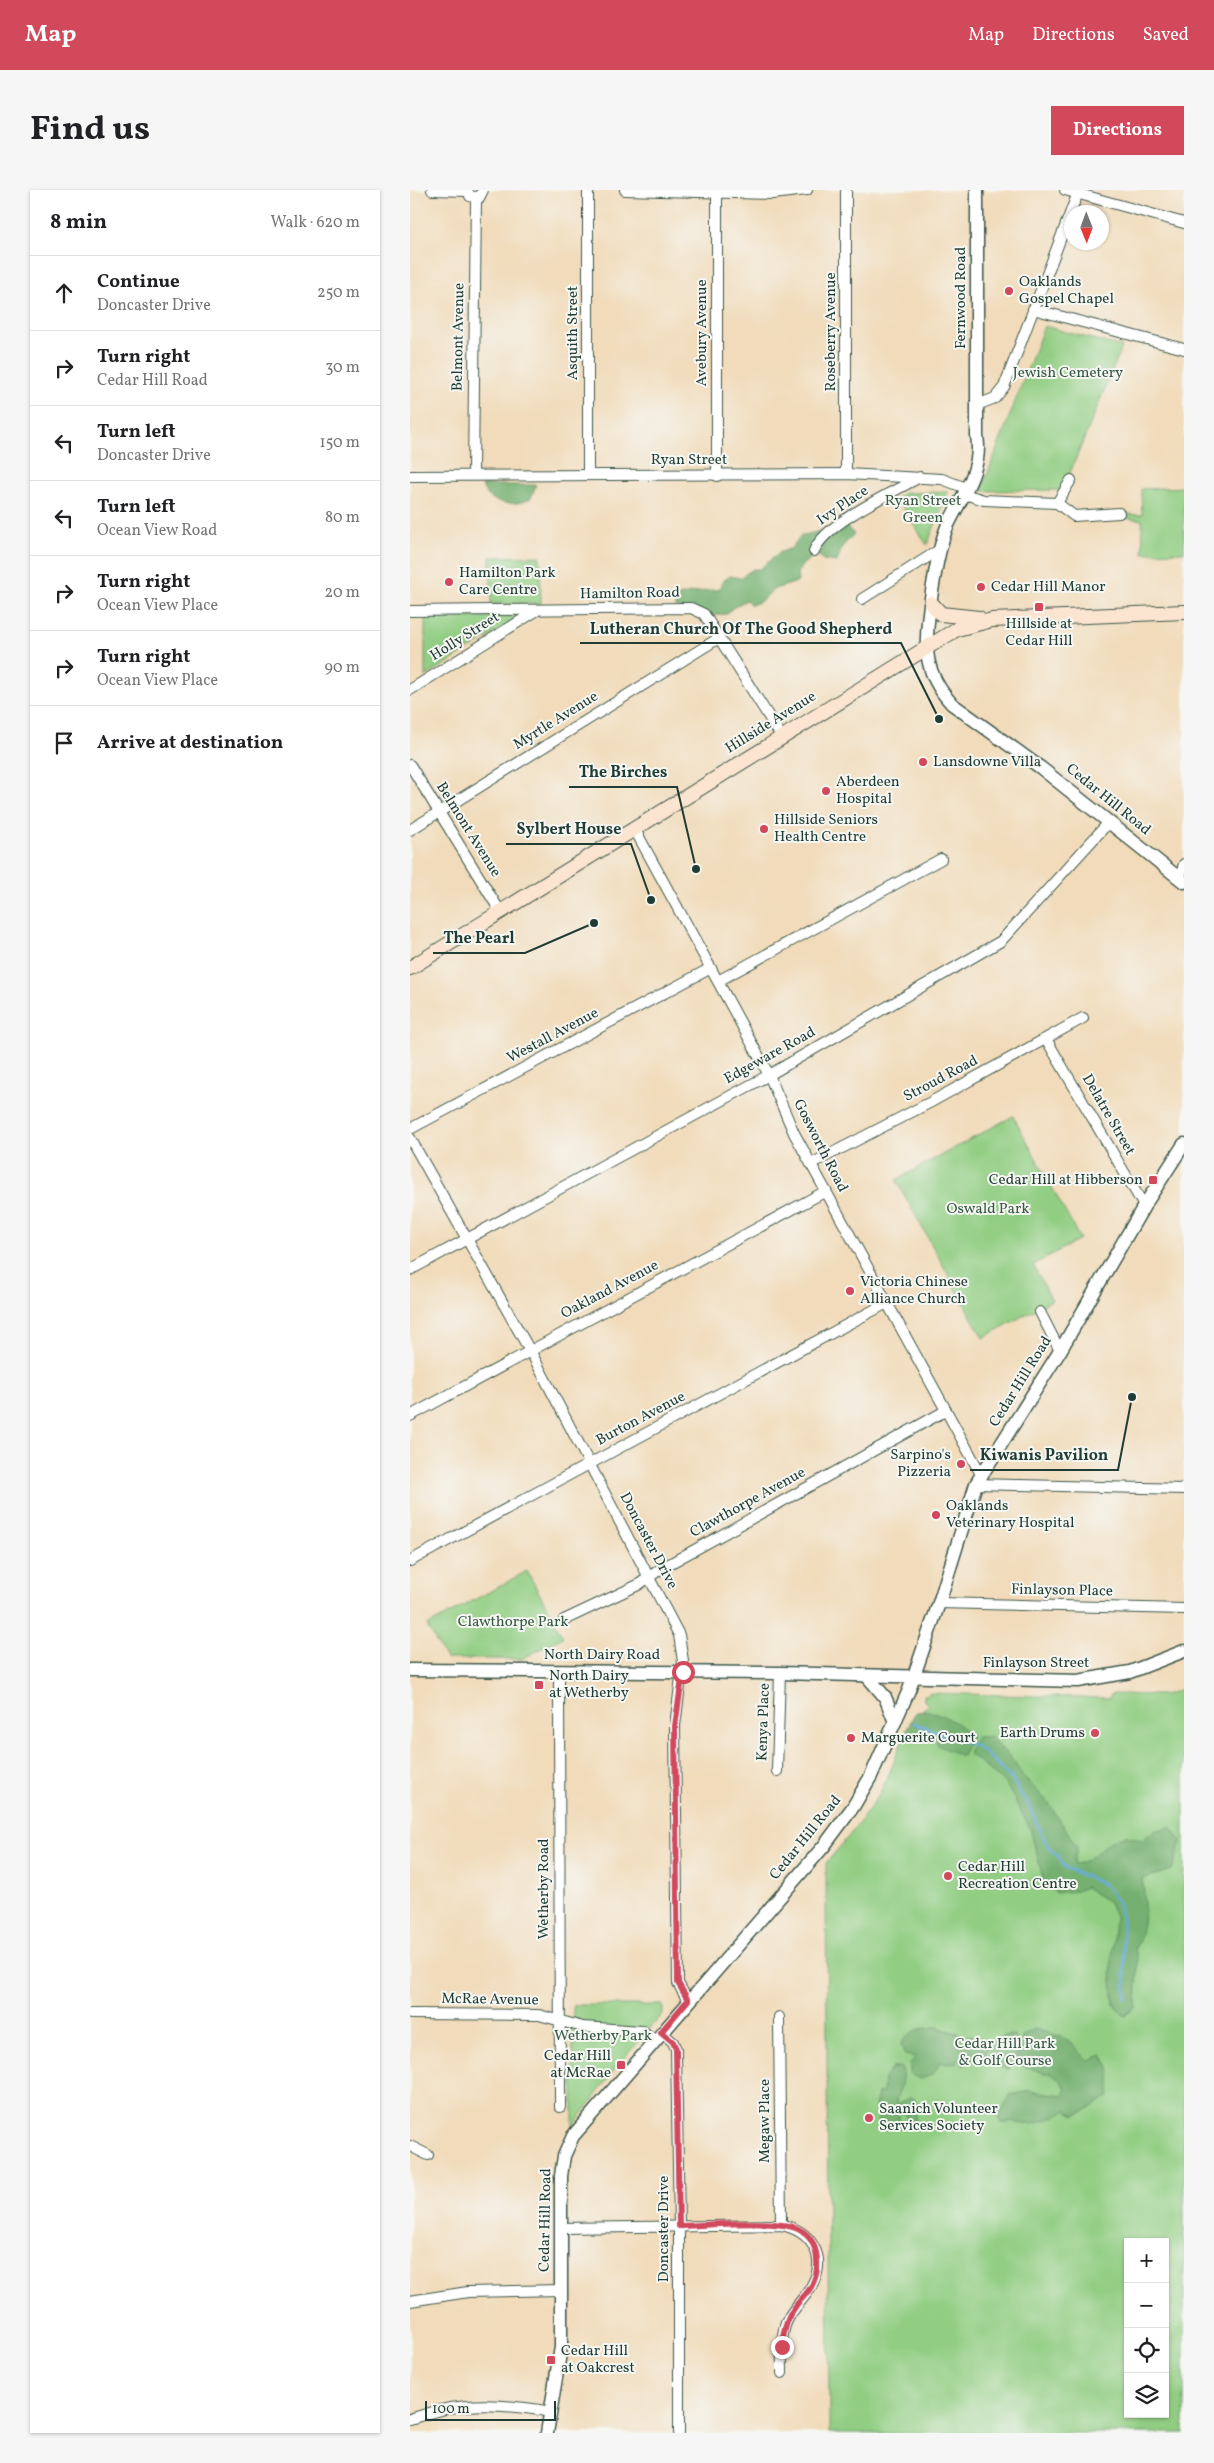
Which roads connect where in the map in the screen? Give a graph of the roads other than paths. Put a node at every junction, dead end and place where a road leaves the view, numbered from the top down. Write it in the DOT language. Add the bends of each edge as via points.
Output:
graph roads {
  1 [pos="432,190"];
  2 [pos="484,190"];
  3 [pos="588,190"];
  4 [pos="624,190"];
  5 [pos="807,190"];
  6 [pos="846,190"];
  7 [pos="977,190"];
  8 [pos="1066,190"];
  9 [pos="717,191"];
  10 [pos="1078,192"];
  11 [pos="470,193"];
  12 [pos="1184,223"];
  13 [pos="1033,309"];
  14 [pos="1184,349"];
  15 [pos="977,405"];
  16 [pos="846,474"];
  17 [pos="473,475"];
  18 [pos="588,475"];
  19 [pos="410,476"];
  20 [pos="717,476"];
  21 [pos="921,477"];
  22 [pos="1071,480"];
  23 [pos="966,489"];
  24 [pos="1057,503"];
  25 [pos="1120,513"];
  26 [pos="939,550"];
  27 [pos="814,551"];
  28 [pos="862,599"];
  29 [pos="931,602"];
  30 [pos="410,611"];
  31 [pos="537,611"];
  32 [pos="1184,612"];
  33 [pos="992,620"];
  34 [pos="719,638"];
  35 [pos="926,646"];
  36 [pos="410,690"];
  37 [pos="780,736"];
  38 [pos="410,764"];
  39 [pos="439,812"];
  40 [pos="1109,822"];
  41 [pos="634,828"];
  42 [pos="410,830"];
  43 [pos="940,859"];
  44 [pos="1184,864"];
  45 [pos="1182,880"];
  46 [pos="500,911"];
  47 [pos="410,968"];
  48 [pos="711,968"];
  49 [pos="718,981"];
  50 [pos="1083,1018"];
  51 [pos="1046,1039"];
  52 [pos="769,1075"];
  53 [pos="410,1129"];
  54 [pos="410,1138"];
  55 [pos="1184,1144"];
  56 [pos="811,1164"];
  57 [pos="826,1191"];
  58 [pos="1144,1206"];
  59 [pos="467,1239"];
  60 [pos="410,1270"];
  61 [pos="887,1303"];
  62 [pos="1040,1312"];
  63 [pos="530,1350"];
  64 [pos="1060,1351"];
  65 [pos="945,1411"];
  66 [pos="410,1416"];
  67 [pos="590,1464"];
  68 [pos="979,1480"];
  69 [pos="1184,1489"];
  70 [pos="410,1561"];
  71 [pos="650,1577"];
  72 [pos="939,1603"];
  73 [pos="1184,1609"];
  74 [pos="564,1620"];
  75 [pos="1184,1650"];
  76 [pos="410,1670"];
  77 [pos="559,1671"];
  78 [pos="683,1672"];
  79 [pos="780,1673"];
  80 [pos="867,1676"];
  81 [pos="914,1678"];
  82 [pos="895,1722"];
  83 [pos="777,1771"];
  84 [pos="688,2000"];
  85 [pos="410,2014"];
  86 [pos="779,2017"];
  87 [pos="560,2020"];
  88 [pos="658,2036"];
  89 [pos="560,2106"];
  90 [pos="410,2146"];
  91 [pos="428,2155"];
  92 [pos="781,2225"];
  93 [pos="679,2226"];
  94 [pos="560,2228"];
  95 [pos="561,2290"];
  96 [pos="410,2302"];
  97 [pos="782,2373"];
  98 [pos="550,2412"];
  99 [pos="410,2419"];
  100 [pos="546,2433"];
  101 [pos="679,2433"];
  1 -- 11 [label="street"];
  2 -- 11 [label="street" via="482,196"];
  3 -- 18 [label="street, Asquith Street"];
  4 -- 9 [label="street"];
  5 -- 9 [label="street" via="772,194"];
  6 -- 16 [label="street, Roseberry Avenue"];
  7 -- 15 [label="street, Fernwood Road"];
  8 -- 10 [label="street"];
  9 -- 20 [label="street, Avebury Avenue"];
  10 -- 12 [label="street"];
  10 -- 13 [label="street"];
  11 -- 17 [label="street, Belmont Avenue"];
  13 -- 14 [label="street"];
  13 -- 15 [label="street" via="1004,387 995,398"];
  15 -- 23 [label="street, Cedar Hill Road" via="978,462"];
  16 -- 20 [label="street, Ryan Street"];
  16 -- 21 [label="street, Ryan Street"];
  17 -- 18 [label="street, Ryan Street"];
  17 -- 19 [label="street, Ryan Street"];
  18 -- 20 [label="street, Ryan Street"];
  21 -- 23 [label="street, Ryan Street" via="942,479"];
  21 -- 27 [label="street, Ivy Place" via="842,523 817,542"];
  22 -- 24 [label="street"];
  23 -- 24 [label="street, Ryan Street" via="984,500"];
  23 -- 26 [label="street, Cedar Hill Road"];
  24 -- 25 [label="street, Ryan Street" via="1074,516"];
  26 -- 28 [label="street"];
  26 -- 29 [label="street, Cedar Hill Road"];
  29 -- 33 [label="main road" via="942,614"];
  29 -- 35 [label="street, Cedar Hill Road"];
  30 -- 31 [label="street, Hamilton Road"];
  31 -- 34 [label="street, Hamilton Road" via="691,608 704,614"];
  31 -- 36 [label="street, Holly Street"];
  32 -- 33 [label="main road, Hillside Avenue"];
  33 -- 35 [label="main road, Hillside Avenue" via="956,629"];
  34 -- 37 [label="street, Hamilton Road"];
  34 -- 39 [label="street, Myrtle Avenue"];
  35 -- 37 [label="main road, Hillside Avenue"];
  35 -- 40 [label="street, Cedar Hill Road" via="936,682 952,704"];
  37 -- 41 [label="main road, Hillside Avenue"];
  38 -- 39 [label="street, Belmont Avenue"];
  39 -- 42 [label="street, Myrtle Avenue"];
  39 -- 46 [label="street, Belmont Avenue"];
  40 -- 45 [label="street, Cedar Hill Road"];
  40 -- 52 [label="street, Edgeware Road" via="1002,941"];
  41 -- 46 [label="main road, Hillside Avenue"];
  41 -- 48 [label="street, Gosworth Road"];
  43 -- 49 [label="street"];
  44 -- 45 [label="street"];
  46 -- 47 [label="main road, Hillside Avenue"];
  48 -- 49 [label="street, Gosworth Road"];
  48 -- 53 [label="street, Westall Avenue"];
  49 -- 52 [label="street, Gosworth Road"];
  50 -- 51 [label="street, Stroud Road"];
  51 -- 56 [label="street, Stroud Road"];
  51 -- 58 [label="street, Delatre Street"];
  52 -- 56 [label="street, Gosworth Road"];
  52 -- 59 [label="street, Edgeware Road"];
  54 -- 59 [label="street, Doncaster Drive"];
  55 -- 58 [label="street, Cedar Hill Road"];
  56 -- 57 [label="street, Gosworth Road"];
  57 -- 61 [label="street, Gosworth Road"];
  57 -- 63 [label="street, Oakland Avenue"];
  58 -- 64 [label="street, Cedar Hill Road"];
  59 -- 60 [label="street, Edgeware Road"];
  59 -- 63 [label="street, Doncaster Drive"];
  61 -- 65 [label="street, Gosworth Road"];
  61 -- 67 [label="street, Burton Avenue"];
  62 -- 64 [label="street"];
  63 -- 66 [label="street, Oakland Avenue"];
  63 -- 67 [label="street, Doncaster Drive"];
  64 -- 68 [label="street, Cedar Hill Road"];
  65 -- 68 [label="street, Gosworth Road"];
  65 -- 71 [label="street, Clawthorpe Avenue"];
  67 -- 70 [label="street, Burton Avenue"];
  67 -- 71 [label="street, Doncaster Drive"];
  68 -- 69 [label="street"];
  68 -- 72 [label="street, Cedar Hill Road"];
  71 -- 74 [label="street, Clawthorpe Avenue"];
  71 -- 78 [label="street, Doncaster Drive" via="679,1635"];
  72 -- 73 [label="street, Finlayson Place"];
  72 -- 81 [label="street, Cedar Hill Road"];
  75 -- 81 [label="street, Finlayson Street" via="1130,1672 1092,1680"];
  76 -- 77 [label="street, North Dairy Road"];
  77 -- 78 [label="street, North Dairy Road"];
  77 -- 87 [label="street, Wetherby Road"];
  78 -- 79 [label="street, North Dairy Road"];
  78 -- 84 [label="street, Doncaster Drive" via="675,1726 678,1983"];
  79 -- 80 [label="street, North Dairy Road"];
  79 -- 83 [label="street, Kenya Place"];
  80 -- 81 [label="street, North Dairy Road"];
  80 -- 82 [label="street" via="885,1696"];
  81 -- 82 [label="street, Cedar Hill Road"];
  82 -- 84 [label="street, Cedar Hill Road" via="866,1784 835,1833"];
  84 -- 88 [label="street, Cedar Hill Road"];
  85 -- 87 [label="street, McRae Avenue" via="530,2014"];
  86 -- 92 [label="street, Megaw Place"];
  87 -- 88 [label="street, McRae Avenue" via="598,2029 642,2031"];
  87 -- 89 [label="street, Wetherby Road"];
  88 -- 93 [label="street, Doncaster Drive" via="673,2042 676,2049"];
  88 -- 94 [label="street, Cedar Hill Road" via="573,2136 564,2156 561,2176"];
  90 -- 91 [label="street"];
  92 -- 93 [label="street"];
  92 -- 97 [label="street" via="800,2230 808,2236 817,2262 813,2284 786,2324"];
  93 -- 94 [label="street"];
  93 -- 101 [label="street, Doncaster Drive"];
  94 -- 95 [label="street, Cedar Hill Road"];
  95 -- 96 [label="street" via="468,2292"];
  95 -- 98 [label="street, Cedar Hill Road" via="561,2347"];
  98 -- 99 [label="street" via="507,2406 470,2406"];
  98 -- 100 [label="street, Cedar Hill Road"];
}
